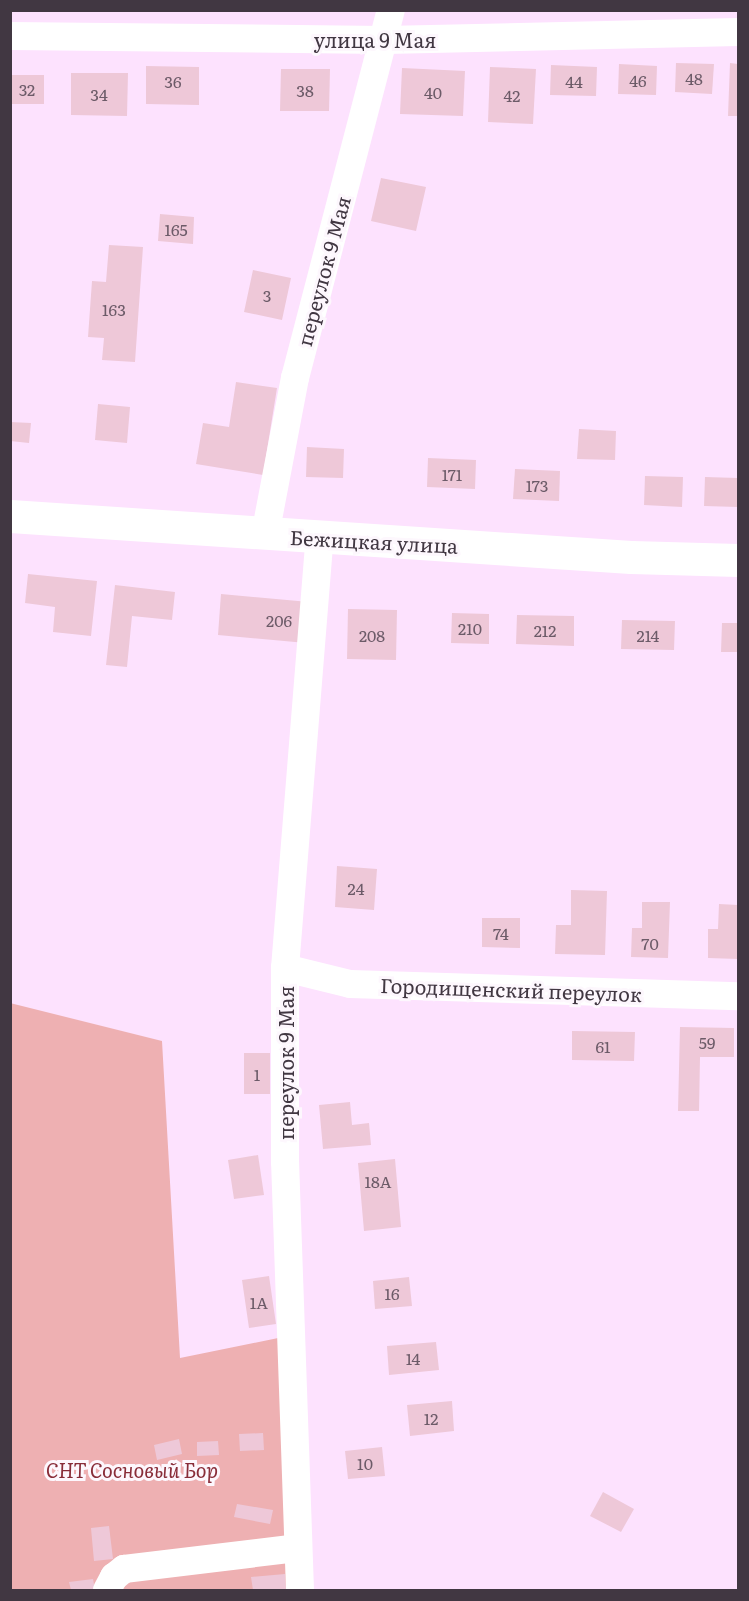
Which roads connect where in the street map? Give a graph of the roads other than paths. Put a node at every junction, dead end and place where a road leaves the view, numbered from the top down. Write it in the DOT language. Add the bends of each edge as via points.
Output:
graph roads {
  1 [pos="391,10"];
  2 [pos="738,32"];
  3 [pos="10,36"];
  4 [pos="385,40"];
  5 [pos="10,516"];
  6 [pos="265,535"];
  7 [pos="320,537"];
  8 [pos="738,560"];
  9 [pos="285,968"];
  10 [pos="738,996"];
  11 [pos="297,1548"];
  12 [pos="107,1590"];
  13 [pos="300,1590"];
  1 -- 4 [label="street, переулок 9 Мая"];
  2 -- 4 [label="street, улица 9 Мая"];
  3 -- 4 [label="street, улица 9 Мая"];
  4 -- 6 [label="street, переулок 9 Мая" via="295,378"];
  5 -- 6 [label="main road, Бежицкая улица"];
  6 -- 7 [label="main road, Бежицкая улица"];
  7 -- 8 [label="main road, Бежицкая улица"];
  7 -- 9 [label="street, переулок 9 Мая"];
  9 -- 10 [label="street, Городищенский переулок" via="350,984"];
  9 -- 11 [label="street, переулок 9 Мая" via="285,1162"];
  11 -- 12 [label="street" via="124,1569"];
  11 -- 13 [label="street, переулок 9 Мая"];
}
